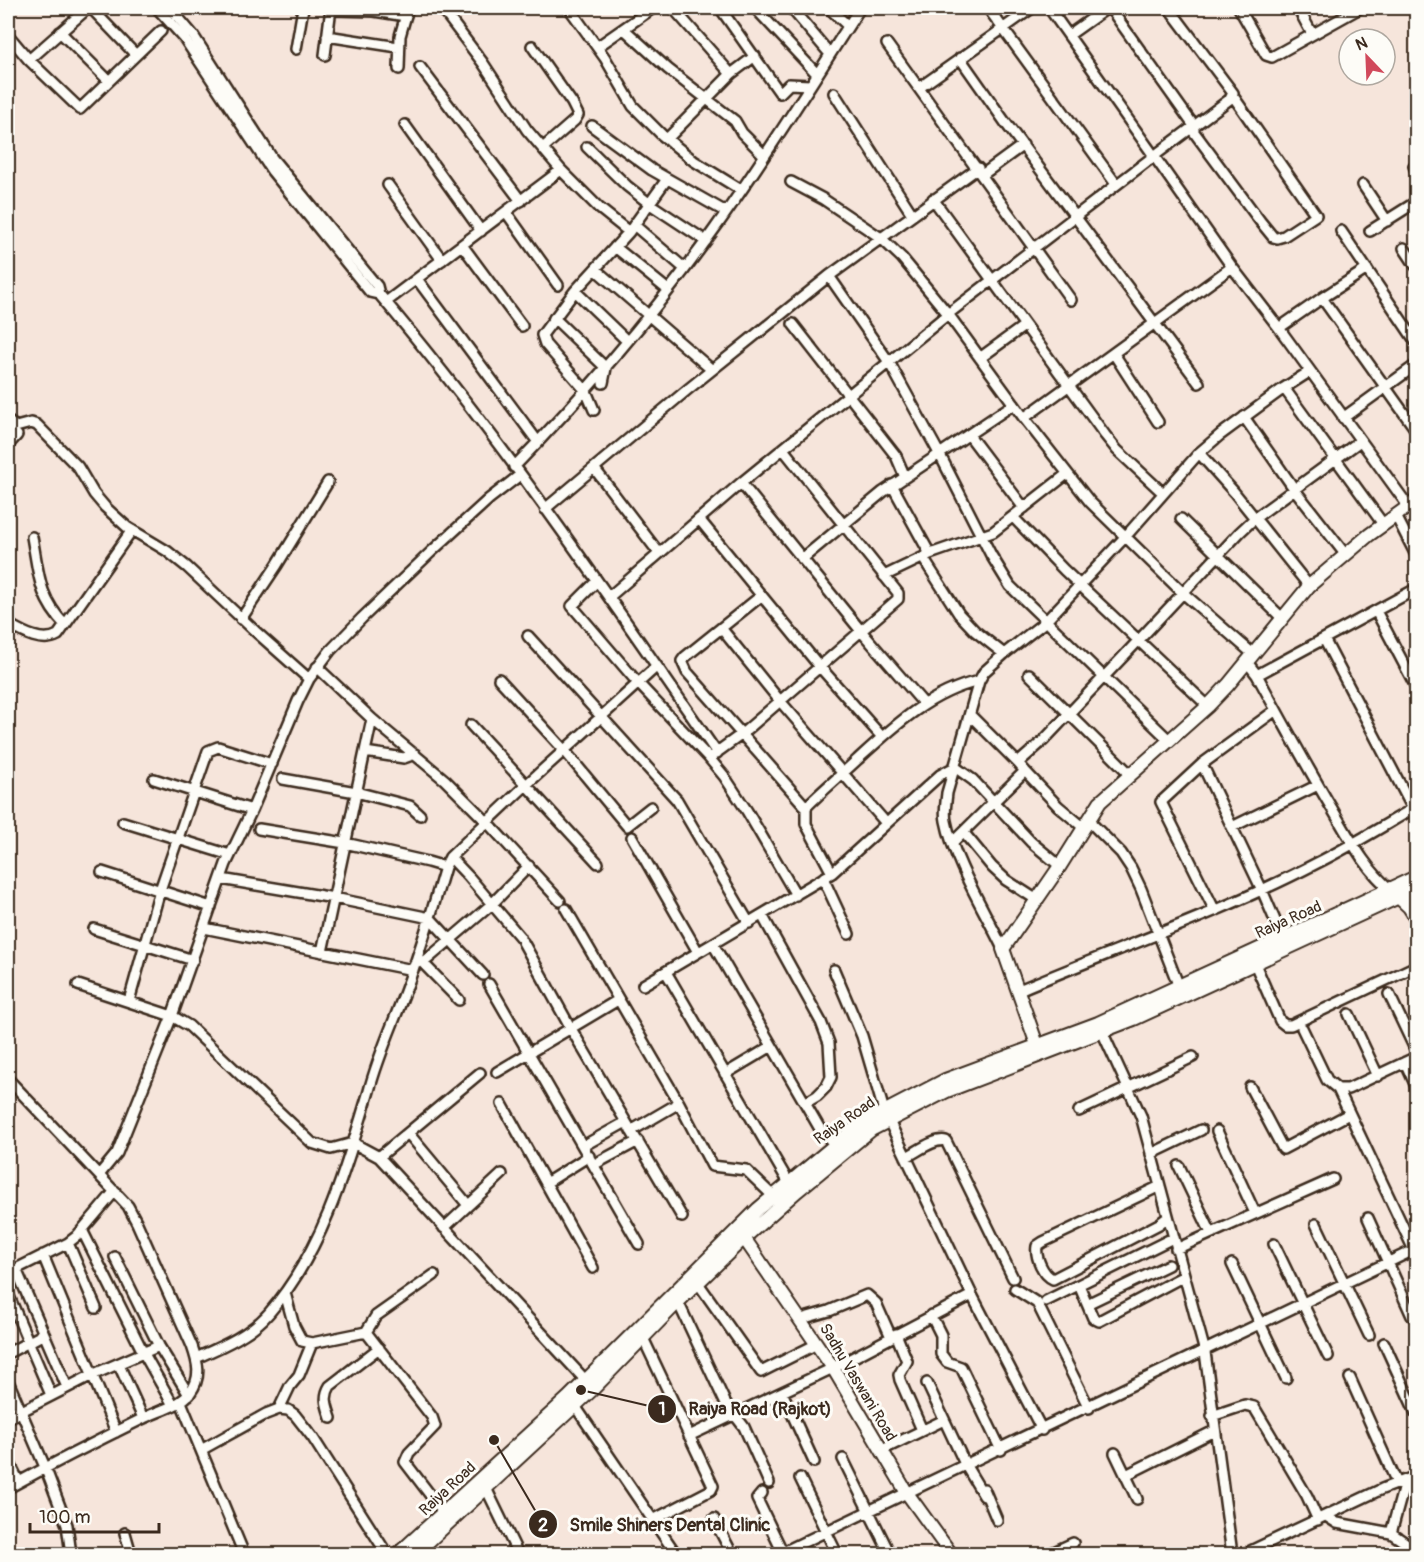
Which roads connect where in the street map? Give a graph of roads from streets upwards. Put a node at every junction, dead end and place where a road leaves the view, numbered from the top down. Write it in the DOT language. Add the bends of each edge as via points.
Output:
graph roads {
  1 [pos="89,8"];
  2 [pos="158,8"];
  3 [pos="170,8"];
  4 [pos="303,8"];
  5 [pos="569,8"];
  6 [pos="653,8"];
  7 [pos="673,8"];
  8 [pos="720,8"];
  9 [pos="755,8"];
  10 [pos="791,8"];
  11 [pos="829,8"];
  12 [pos="860,8"];
  13 [pos="988,8"];
  14 [pos="1032,8"];
  15 [pos="1049,8"];
  16 [pos="1108,8"];
  17 [pos="1169,8"];
  18 [pos="1239,8"];
  19 [pos="1298,8"];
  20 [pos="1359,8"];
  21 [pos="331,9"];
  22 [pos="641,11"];
  23 [pos="407,12"];
  24 [pos="446,14"];
  25 [pos="848,26"];
  26 [pos="624,28"];
  27 [pos="1002,28"];
  28 [pos="160,31"];
  29 [pos="60,32"];
  30 [pos="1312,34"];
  31 [pos="8,35"];
  32 [pos="1069,35"];
  33 [pos="327,36"];
  34 [pos="887,44"];
  35 [pos="532,46"];
  36 [pos="398,47"];
  37 [pos="597,47"];
  38 [pos="296,49"];
  39 [pos="830,54"];
  40 [pos="136,55"];
  41 [pos="325,56"];
  42 [pos="755,56"];
  43 [pos="960,58"];
  44 [pos="29,60"];
  45 [pos="420,67"];
  46 [pos="399,69"];
  47 [pos="732,74"];
  48 [pos="818,74"];
  49 [pos="109,81"];
  50 [pos="810,85"];
  51 [pos="920,88"];
  52 [pos="834,93"];
  53 [pos="1233,96"];
  54 [pos="706,99"];
  55 [pos="405,125"];
  56 [pos="592,126"];
  57 [pos="1194,126"];
  58 [pos="667,139"];
  59 [pos="1023,145"];
  60 [pos="586,147"];
  61 [pos="543,148"];
  62 [pos="764,155"];
  63 [pos="1154,156"];
  64 [pos="561,170"];
  65 [pos="980,171"];
  66 [pos="667,179"];
  67 [pos="791,182"];
  68 [pos="1116,184"];
  69 [pos="388,185"];
  70 [pos="1363,185"];
  71 [pos="741,190"];
  72 [pos="933,199"];
  73 [pos="521,201"];
  74 [pos="1416,202"];
  75 [pos="650,204"];
  76 [pos="506,212"];
  77 [pos="726,212"];
  78 [pos="912,214"];
  79 [pos="1076,216"];
  80 [pos="1387,221"];
  81 [pos="632,229"];
  82 [pos="481,231"];
  83 [pos="1341,231"];
  84 [pos="1370,231"];
  85 [pos="881,238"];
  86 [pos="706,241"];
  87 [pos="462,244"];
  88 [pos="615,247"];
  89 [pos="1033,248"];
  90 [pos="1404,248"];
  91 [pos="442,260"];
  92 [pos="1232,267"];
  93 [pos="1416,267"];
  94 [pos="684,268"];
  95 [pos="1367,268"];
  96 [pos="595,269"];
  97 [pos="829,276"];
  98 [pos="417,279"];
  99 [pos="991,280"];
  100 [pos="558,285"];
  101 [pos="668,290"];
  102 [pos="575,291"];
  103 [pos="379,294"];
  104 [pos="1322,298"];
  105 [pos="1071,300"];
  106 [pos="386,302"];
  107 [pos="948,314"];
  108 [pos="648,315"];
  109 [pos="554,318"];
  110 [pos="1155,322"];
  111 [pos="793,324"];
  112 [pos="522,326"];
  113 [pos="1024,326"];
  114 [pos="1278,327"];
  115 [pos="627,342"];
  116 [pos="1416,342"];
  117 [pos="1114,354"];
  118 [pos="980,358"];
  119 [pos="889,362"];
  120 [pos="1416,365"];
  121 [pos="606,368"];
  122 [pos="712,370"];
  123 [pos="1309,372"];
  124 [pos="603,383"];
  125 [pos="1199,383"];
  126 [pos="1069,385"];
  127 [pos="1386,387"];
  128 [pos="1284,388"];
  129 [pos="586,392"];
  130 [pos="849,394"];
  131 [pos="1014,405"];
  132 [pos="594,410"];
  133 [pos="1244,417"];
  134 [pos="1024,418"];
  135 [pos="1343,418"];
  136 [pos="8,421"];
  137 [pos="1158,422"];
  138 [pos="1416,430"];
  139 [pos="17,435"];
  140 [pos="969,435"];
  141 [pos="1360,441"];
  142 [pos="538,442"];
  143 [pos="8,444"];
  144 [pos="783,449"];
  145 [pos="1198,453"];
  146 [pos="940,455"];
  147 [pos="1335,460"];
  148 [pos="594,468"];
  149 [pos="517,471"];
  150 [pos="1067,474"];
  151 [pos="905,477"];
  152 [pos="328,482"];
  153 [pos="741,483"];
  154 [pos="892,485"];
  155 [pos="1295,490"];
  156 [pos="1163,493"];
  157 [pos="1412,504"];
  158 [pos="1024,508"];
  159 [pos="545,509"];
  160 [pos="1396,516"];
  161 [pos="1013,517"];
  162 [pos="1256,518"];
  163 [pos="699,519"];
  164 [pos="1181,519"];
  165 [pos="843,524"];
  166 [pos="1383,524"];
  167 [pos="132,530"];
  168 [pos="1126,536"];
  169 [pos="32,537"];
  170 [pos="982,537"];
  171 [pos="659,554"];
  172 [pos="1219,554"];
  173 [pos="1345,554"];
  174 [pos="1416,555"];
  175 [pos="926,556"];
  176 [pos="802,558"];
  177 [pos="884,576"];
  178 [pos="597,581"];
  179 [pos="1080,585"];
  180 [pos="1309,586"];
  181 [pos="1416,589"];
  182 [pos="1183,592"];
  183 [pos="761,596"];
  184 [pos="609,597"];
  185 [pos="1376,611"];
  186 [pos="1282,618"];
  187 [pos="242,619"];
  188 [pos="1046,621"];
  189 [pos="8,624"];
  190 [pos="65,625"];
  191 [pos="721,628"];
  192 [pos="861,631"];
  193 [pos="528,636"];
  194 [pos="1324,639"];
  195 [pos="1138,641"];
  196 [pos="1004,654"];
  197 [pos="1250,658"];
  198 [pos="317,667"];
  199 [pos="657,667"];
  200 [pos="820,667"];
  201 [pos="1029,674"];
  202 [pos="1257,675"];
  203 [pos="1103,676"];
  204 [pos="309,679"];
  205 [pos="499,679"];
  206 [pos="979,681"];
  207 [pos="638,683"];
  208 [pos="1416,687"];
  209 [pos="780,700"];
  210 [pos="924,704"];
  211 [pos="1208,706"];
  212 [pos="1276,710"];
  213 [pos="1068,713"];
  214 [pos="970,715"];
  215 [pos="602,716"];
  216 [pos="372,719"];
  217 [pos="471,725"];
  218 [pos="742,734"];
  219 [pos="882,737"];
  220 [pos="1170,740"];
  221 [pos="564,750"];
  222 [pos="365,752"];
  223 [pos="415,754"];
  224 [pos="713,756"];
  225 [pos="272,764"];
  226 [pos="1202,764"];
  227 [pos="955,767"];
  228 [pos="1021,767"];
  229 [pos="843,773"];
  230 [pos="1130,774"];
  231 [pos="154,779"];
  232 [pos="284,779"];
  233 [pos="526,785"];
  234 [pos="1318,785"];
  235 [pos="195,792"];
  236 [pos="356,792"];
  237 [pos="994,803"];
  238 [pos="651,807"];
  239 [pos="806,807"];
  240 [pos="1415,808"];
  241 [pos="252,810"];
  242 [pos="420,815"];
  243 [pos="486,821"];
  244 [pos="123,822"];
  245 [pos="886,823"];
  246 [pos="1085,824"];
  247 [pos="1232,827"];
  248 [pos="259,829"];
  249 [pos="964,832"];
  250 [pos="632,837"];
  251 [pos="179,839"];
  252 [pos="953,842"];
  253 [pos="345,843"];
  254 [pos="1353,844"];
  255 [pos="230,855"];
  256 [pos="450,857"];
  257 [pos="598,864"];
  258 [pos="529,866"];
  259 [pos="1060,866"];
  260 [pos="445,867"];
  261 [pos="102,872"];
  262 [pos="832,873"];
  263 [pos="1416,877"];
  264 [pos="823,878"];
  265 [pos="221,879"];
  266 [pos="1416,889"];
  267 [pos="160,890"];
  268 [pos="1262,890"];
  269 [pos="1395,894"];
  270 [pos="796,895"];
  271 [pos="334,898"];
  272 [pos="1037,900"];
  273 [pos="492,904"];
  274 [pos="211,907"];
  275 [pos="1215,911"];
  276 [pos="762,915"];
  277 [pos="430,918"];
  278 [pos="1416,918"];
  279 [pos="749,923"];
  280 [pos="204,928"];
  281 [pos="94,929"];
  282 [pos="849,934"];
  283 [pos="1159,934"];
  284 [pos="1283,939"];
  285 [pos="451,940"];
  286 [pos="713,944"];
  287 [pos="145,945"];
  288 [pos="1003,949"];
  289 [pos="322,952"];
  290 [pos="698,952"];
  291 [pos="193,960"];
  292 [pos="420,960"];
  293 [pos="1255,964"];
  294 [pos="1416,966"];
  295 [pos="834,969"];
  296 [pos="413,970"];
  297 [pos="666,972"];
  298 [pos="483,975"];
  299 [pos="489,984"];
  300 [pos="78,985"];
  301 [pos="643,985"];
  302 [pos="1019,990"];
  303 [pos="1181,991"];
  304 [pos="1389,994"];
  305 [pos="459,1000"];
  306 [pos="618,1000"];
  307 [pos="129,1001"];
  308 [pos="1349,1014"];
  309 [pos="172,1016"];
  310 [pos="570,1027"];
  311 [pos="1100,1027"];
  312 [pos="1302,1028"];
  313 [pos="772,1046"];
  314 [pos="1039,1050"];
  315 [pos="1416,1051"];
  316 [pos="528,1054"];
  317 [pos="1193,1057"];
  318 [pos="1416,1057"];
  319 [pos="1405,1062"];
  320 [pos="497,1072"];
  321 [pos="480,1073"];
  322 [pos="725,1074"];
  323 [pos="1378,1076"];
  324 [pos="8,1079"];
  325 [pos="1416,1086"];
  326 [pos="1250,1087"];
  327 [pos="1130,1089"];
  328 [pos="1338,1089"];
  329 [pos="679,1103"];
  330 [pos="805,1103"];
  331 [pos="502,1104"];
  332 [pos="1079,1112"];
  333 [pos="1349,1114"];
  334 [pos="886,1116"];
  335 [pos="626,1122"];
  336 [pos="1201,1130"];
  337 [pos="631,1131"];
  338 [pos="1217,1131"];
  339 [pos="408,1133"];
  340 [pos="638,1141"];
  341 [pos="353,1143"];
  342 [pos="835,1145"];
  343 [pos="583,1146"];
  344 [pos="1152,1154"];
  345 [pos="379,1157"];
  346 [pos="906,1157"];
  347 [pos="592,1160"];
  348 [pos="1179,1166"];
  349 [pos="502,1174"];
  350 [pos="99,1175"];
  351 [pos="1333,1179"];
  352 [pos="546,1183"];
  353 [pos="789,1183"];
  354 [pos="1160,1186"];
  355 [pos="115,1191"];
  356 [pos="773,1196"];
  357 [pos="468,1205"];
  358 [pos="1256,1213"];
  359 [pos="682,1217"];
  360 [pos="1168,1217"];
  361 [pos="1368,1218"];
  362 [pos="1316,1224"];
  363 [pos="444,1228"];
  364 [pos="82,1230"];
  365 [pos="1211,1233"];
  366 [pos="740,1234"];
  367 [pos="1173,1238"];
  368 [pos="68,1243"];
  369 [pos="639,1244"];
  370 [pos="1274,1244"];
  371 [pos="1176,1249"];
  372 [pos="1415,1249"];
  373 [pos="43,1256"];
  374 [pos="115,1257"];
  375 [pos="1388,1262"];
  376 [pos="1232,1264"];
  377 [pos="1168,1265"];
  378 [pos="593,1268"];
  379 [pos="12,1271"];
  380 [pos="434,1275"];
  381 [pos="1184,1276"];
  382 [pos="1013,1278"];
  383 [pos="698,1283"];
  384 [pos="1344,1283"];
  385 [pos="1079,1285"];
  386 [pos="1015,1289"];
  387 [pos="285,1293"];
  388 [pos="8,1294"];
  389 [pos="972,1294"];
  390 [pos="1046,1301"];
  391 [pos="678,1302"];
  392 [pos="1087,1304"];
  393 [pos="1304,1304"];
  394 [pos="96,1308"];
  395 [pos="931,1314"];
  396 [pos="1412,1316"];
  397 [pos="801,1319"];
  398 [pos="1261,1324"];
  399 [pos="366,1332"];
  400 [pos="44,1334"];
  401 [pos="893,1335"];
  402 [pos="1369,1335"];
  403 [pos="643,1338"];
  404 [pos="29,1342"];
  405 [pos="312,1343"];
  406 [pos="1384,1343"];
  407 [pos="159,1346"];
  408 [pos="811,1347"];
  409 [pos="379,1348"];
  410 [pos="144,1352"];
  411 [pos="1205,1352"];
  412 [pos="8,1353"];
  413 [pos="1328,1356"];
  414 [pos="196,1358"];
  415 [pos="118,1365"];
  416 [pos="833,1368"];
  417 [pos="92,1375"];
  418 [pos="1286,1378"];
  419 [pos="1350,1378"];
  420 [pos="8,1381"];
  421 [pos="927,1383"];
  422 [pos="590,1385"];
  423 [pos="67,1387"];
  424 [pos="782,1392"];
  425 [pos="51,1395"];
  426 [pos="189,1395"];
  427 [pos="1413,1397"];
  428 [pos="177,1403"];
  429 [pos="575,1406"];
  430 [pos="1089,1408"];
  431 [pos="279,1409"];
  432 [pos="20,1411"];
  433 [pos="1416,1413"];
  434 [pos="735,1415"];
  435 [pos="1212,1416"];
  436 [pos="8,1418"];
  437 [pos="143,1418"];
  438 [pos="331,1418"];
  439 [pos="944,1420"];
  440 [pos="922,1430"];
  441 [pos="1042,1430"];
  442 [pos="1214,1431"];
  443 [pos="116,1432"];
  444 [pos="689,1436"];
  445 [pos="201,1450"];
  446 [pos="882,1450"];
  447 [pos="1001,1450"];
  448 [pos="1115,1453"];
  449 [pos="843,1459"];
  450 [pos="8,1460"];
  451 [pos="814,1462"];
  452 [pos="969,1464"];
  453 [pos="45,1467"];
  454 [pos="1126,1475"];
  455 [pos="1416,1476"];
  456 [pos="800,1478"];
  457 [pos="18,1482"];
  458 [pos="769,1483"];
  459 [pos="484,1484"];
  460 [pos="1401,1485"];
  461 [pos="8,1488"];
  462 [pos="1416,1491"];
  463 [pos="762,1492"];
  464 [pos="907,1492"];
  465 [pos="984,1496"];
  466 [pos="1137,1499"];
  467 [pos="869,1511"];
  468 [pos="444,1513"];
  469 [pos="1322,1518"];
  470 [pos="714,1519"];
  471 [pos="653,1520"];
  472 [pos="997,1520"];
  473 [pos="826,1532"];
  474 [pos="125,1533"];
  475 [pos="1392,1533"];
  476 [pos="1073,1543"];
  477 [pos="1416,1550"];
  478 [pos="786,1553"];
  479 [pos="71,1554"];
  480 [pos="131,1554"];
  481 [pos="244,1554"];
  482 [pos="387,1554"];
  483 [pos="398,1554"];
  484 [pos="415,1554"];
  485 [pos="518,1554"];
  486 [pos="676,1554"];
  487 [pos="732,1554"];
  488 [pos="837,1554"];
  489 [pos="890,1554"];
  490 [pos="951,1554"];
  491 [pos="1049,1554"];
  492 [pos="1232,1554"];
  493 [pos="1244,1554"];
  1 -- 29 [label="street"];
  1 -- 40 [label="street"];
  2 -- 103 [label="street" via="184,39 272,171 370,292"];
  3 -- 103 [label="street" via="193,35 272,158 377,286"];
  4 -- 38 [label="street"];
  5 -- 37 [label="street"];
  6 -- 22 [label="street"];
  7 -- 47 [label="street"];
  8 -- 42 [label="street"];
  9 -- 48 [label="street"];
  10 -- 39 [label="street"];
  11 -- 25 [label="street"];
  12 -- 25 [label="street"];
  13 -- 27 [label="street"];
  14 -- 27 [label="street"];
  15 -- 32 [label="street"];
  16 -- 32 [label="street"];
  16 -- 57 [label="street"];
  17 -- 53 [label="street"];
  18 -- 30 [label="street" via="1266,55 1277,55"];
  19 -- 30 [label="street"];
  20 -- 30 [label="street"];
  21 -- 23 [label="street"];
  21 -- 33 [label="street"];
  22 -- 26 [label="street"];
  23 -- 36 [label="street"];
  24 -- 61 [label="street"];
  25 -- 39 [label="street"];
  26 -- 37 [label="street"];
  26 -- 54 [label="street"];
  27 -- 43 [label="street"];
  27 -- 68 [label="street"];
  28 -- 40 [label="street"];
  29 -- 44 [label="street"];
  29 -- 49 [label="street"];
  31 -- 44 [label="street"];
  32 -- 63 [label="street"];
  33 -- 36 [label="street"];
  33 -- 41 [label="street"];
  34 -- 51 [label="street"];
  35 -- 61 [label="street" via="578,116"];
  36 -- 46 [label="street"];
  37 -- 58 [label="street" via="633,106"];
  39 -- 48 [label="street"];
  40 -- 49 [label="street"];
  42 -- 47 [label="street"];
  42 -- 50 [label="street" via="780,93 789,84"];
  43 -- 51 [label="street"];
  43 -- 59 [label="street"];
  44 -- 49 [label="street" via="80,110"];
  45 -- 73 [label="street"];
  47 -- 54 [label="street"];
  48 -- 50 [label="street"];
  50 -- 62 [label="street"];
  51 -- 65 [label="street"];
  52 -- 78 [label="street"];
  53 -- 57 [label="street"];
  53 -- 57 [label="street" via="1316,215 1284,236 1273,237 1194,132"];
  54 -- 58 [label="street"];
  54 -- 62 [label="street" via="735,121"];
  55 -- 82 [label="street"];
  56 -- 66 [label="street"];
  57 -- 63 [label="street"];
  58 -- 71 [label="street"];
  59 -- 65 [label="street"];
  59 -- 79 [label="street"];
  60 -- 75 [label="street"];
  61 -- 64 [label="street"];
  62 -- 71 [label="street"];
  63 -- 68 [label="street"];
  63 -- 92 [label="street"];
  64 -- 73 [label="street"];
  64 -- 81 [label="street" via="599,208"];
  65 -- 72 [label="street"];
  65 -- 89 [label="street"];
  66 -- 75 [label="street"];
  66 -- 77 [label="street"];
  67 -- 85 [label="street"];
  68 -- 79 [label="street"];
  69 -- 91 [label="street"];
  70 -- 80 [label="street"];
  71 -- 77 [label="street"];
  72 -- 78 [label="street"];
  72 -- 99 [label="street"];
  73 -- 76 [label="street"];
  74 -- 80 [label="street"];
  75 -- 81 [label="street"];
  75 -- 86 [label="street"];
  76 -- 82 [label="street"];
  76 -- 100 [label="street"];
  77 -- 86 [label="street"];
  78 -- 85 [label="street"];
  79 -- 89 [label="street"];
  79 -- 110 [label="street"];
  80 -- 84 [label="street"];
  81 -- 88 [label="street"];
  81 -- 94 [label="street"];
  82 -- 87 [label="street"];
  83 -- 95 [label="street"];
  85 -- 97 [label="street"];
  85 -- 107 [label="street"];
  86 -- 94 [label="street"];
  87 -- 91 [label="street"];
  87 -- 112 [label="street"];
  88 -- 96 [label="street"];
  88 -- 101 [label="street"];
  89 -- 99 [label="street"];
  89 -- 105 [label="street"];
  90 -- 93 [label="street"];
  91 -- 98 [label="street"];
  92 -- 110 [label="street"];
  92 -- 114 [label="street"];
  94 -- 101 [label="street"];
  95 -- 104 [label="street"];
  95 -- 116 [label="street"];
  96 -- 102 [label="street"];
  96 -- 108 [label="street"];
  97 -- 119 [label="street"];
  97 -- 122 [label="street"];
  98 -- 106 [label="street"];
  98 -- 142 [label="street"];
  99 -- 107 [label="street"];
  99 -- 113 [label="street"];
  101 -- 108 [label="street"];
  102 -- 109 [label="street"];
  102 -- 115 [label="street"];
  103 -- 106 [label="street"];
  104 -- 114 [label="street"];
  104 -- 127 [label="street"];
  106 -- 149 [label="street"];
  107 -- 118 [label="street"];
  107 -- 119 [label="street"];
  108 -- 115 [label="street"];
  108 -- 122 [label="street"];
  109 -- 121 [label="street"];
  109 -- 129 [label="street" via="543,340"];
  110 -- 117 [label="street"];
  110 -- 125 [label="street"];
  111 -- 130 [label="street"];
  113 -- 118 [label="street"];
  113 -- 126 [label="street"];
  114 -- 123 [label="street"];
  115 -- 121 [label="street"];
  117 -- 126 [label="street"];
  117 -- 137 [label="street"];
  118 -- 131 [label="street"];
  119 -- 130 [label="street"];
  119 -- 146 [label="street"];
  120 -- 127 [label="street"];
  121 -- 124 [label="street"];
  121 -- 129 [label="street"];
  122 -- 148 [label="street"];
  123 -- 128 [label="street"];
  123 -- 135 [label="street"];
  126 -- 134 [label="street"];
  126 -- 156 [label="street" via="1117,450"];
  127 -- 135 [label="street"];
  127 -- 138 [label="street"];
  128 -- 133 [label="street"];
  128 -- 147 [label="street"];
  129 -- 132 [label="street"];
  129 -- 142 [label="street"];
  130 -- 144 [label="street"];
  130 -- 151 [label="street" via="896,456"];
  131 -- 134 [label="street"];
  131 -- 140 [label="street"];
  133 -- 145 [label="street"];
  133 -- 155 [label="street"];
  134 -- 150 [label="street"];
  135 -- 141 [label="street"];
  136 -- 167 [label="street" via="16,427 37,425 78,467 105,507"];
  139 -- 143 [label="street"];
  140 -- 146 [label="street"];
  140 -- 158 [label="street"];
  141 -- 147 [label="street"];
  141 -- 157 [label="street"];
  142 -- 149 [label="street"];
  144 -- 153 [label="street"];
  144 -- 165 [label="street"];
  145 -- 156 [label="street"];
  145 -- 162 [label="street"];
  146 -- 151 [label="street"];
  146 -- 170 [label="street"];
  147 -- 155 [label="street"];
  147 -- 166 [label="street"];
  148 -- 159 [label="street"];
  148 -- 171 [label="street"];
  149 -- 159 [label="street"];
  149 -- 198 [label="street" via="362,618"];
  150 -- 158 [label="street"];
  150 -- 168 [label="street"];
  151 -- 154 [label="street"];
  152 -- 187 [label="street"];
  153 -- 163 [label="street"];
  153 -- 176 [label="street"];
  154 -- 165 [label="street"];
  154 -- 175 [label="street"];
  155 -- 162 [label="street"];
  155 -- 173 [label="street"];
  156 -- 168 [label="street"];
  157 -- 160 [label="street"];
  158 -- 161 [label="street"];
  159 -- 178 [label="street"];
  160 -- 166 [label="street"];
  160 -- 174 [label="street"];
  161 -- 170 [label="street"];
  161 -- 179 [label="street"];
  162 -- 172 [label="street"];
  162 -- 180 [label="street"];
  163 -- 171 [label="street"];
  163 -- 183 [label="street"];
  164 -- 172 [label="street"];
  165 -- 176 [label="street"];
  165 -- 177 [label="street"];
  166 -- 173 [label="street"];
  167 -- 187 [label="street" via="187,567"];
  167 -- 190 [label="street"];
  168 -- 179 [label="street"];
  168 -- 182 [label="street"];
  169 -- 190 [label="street" via="43,593 52,612"];
  170 -- 175 [label="street"];
  170 -- 188 [label="street" via="999,571"];
  171 -- 184 [label="street"];
  172 -- 182 [label="street"];
  172 -- 186 [label="street"];
  173 -- 180 [label="street"];
  175 -- 177 [label="street"];
  175 -- 196 [label="street" via="959,614"];
  176 -- 192 [label="street"];
  177 -- 192 [label="street" via="898,593 898,599"];
  178 -- 184 [label="street"];
  178 -- 207 [label="street" via="572,606"];
  179 -- 188 [label="street"];
  179 -- 195 [label="street"];
  180 -- 186 [label="street"];
  181 -- 185 [label="street"];
  182 -- 195 [label="street"];
  182 -- 197 [label="street"];
  183 -- 191 [label="street"];
  183 -- 200 [label="street"];
  184 -- 199 [label="street"];
  185 -- 194 [label="street"];
  185 -- 208 [label="street"];
  186 -- 197 [label="street"];
  187 -- 204 [label="street"];
  188 -- 196 [label="street"];
  188 -- 203 [label="street"];
  189 -- 190 [label="street" via="44,639 58,635"];
  191 -- 209 [label="street"];
  191 -- 218 [label="street" via="682,661 687,672"];
  192 -- 200 [label="street"];
  192 -- 210 [label="street"];
  193 -- 215 [label="street"];
  194 -- 202 [label="street"];
  194 -- 240 [label="street"];
  195 -- 203 [label="street"];
  195 -- 211 [label="street"];
  196 -- 206 [label="street"];
  197 -- 202 [label="street"];
  197 -- 211 [label="street"];
  198 -- 204 [label="street"];
  198 -- 216 [label="street"];
  199 -- 207 [label="street"];
  199 -- 224 [label="street"];
  200 -- 209 [label="street"];
  200 -- 219 [label="street"];
  201 -- 213 [label="street"];
  202 -- 212 [label="street"];
  203 -- 213 [label="street"];
  203 -- 220 [label="street"];
  204 -- 225 [label="street"];
  205 -- 221 [label="street"];
  206 -- 210 [label="street" via="959,686"];
  206 -- 214 [label="street"];
  207 -- 215 [label="street"];
  207 -- 224 [label="street"];
  209 -- 218 [label="street"];
  209 -- 229 [label="street"];
  210 -- 219 [label="street"];
  211 -- 220 [label="street"];
  212 -- 226 [label="street"];
  212 -- 234 [label="street"];
  213 -- 228 [label="street"];
  213 -- 230 [label="street"];
  214 -- 227 [label="street"];
  214 -- 228 [label="street"];
  215 -- 221 [label="street"];
  215 -- 279 [label="street" via="677,800"];
  216 -- 222 [label="street"];
  216 -- 223 [label="street"];
  217 -- 233 [label="street"];
  218 -- 224 [label="street"];
  218 -- 239 [label="street"];
  219 -- 229 [label="street"];
  220 -- 230 [label="street"];
  221 -- 233 [label="street"];
  221 -- 238 [label="street" via="627,826"];
  222 -- 223 [label="street" via="404,758"];
  222 -- 236 [label="street"];
  223 -- 243 [label="street"];
  224 -- 270 [label="street"];
  225 -- 235 [label="street" via="213,748 205,757"];
  225 -- 241 [label="street"];
  226 -- 247 [label="street"];
  226 -- 275 [label="street" via="1161,802"];
  227 -- 237 [label="street"];
  227 -- 245 [label="street" via="940,775"];
  227 -- 252 [label="street" via="945,807"];
  228 -- 237 [label="street"];
  228 -- 246 [label="street" via="1058,806"];
  229 -- 239 [label="street"];
  229 -- 245 [label="street"];
  230 -- 246 [label="street" via="1100,802"];
  231 -- 235 [label="street"];
  232 -- 236 [label="street"];
  233 -- 243 [label="street"];
  233 -- 257 [label="street"];
  234 -- 247 [label="street"];
  234 -- 254 [label="street"];
  235 -- 241 [label="street"];
  235 -- 251 [label="street"];
  236 -- 242 [label="street" via="410,806"];
  236 -- 253 [label="street"];
  237 -- 249 [label="street"];
  237 -- 259 [label="street" via="1031,843"];
  239 -- 262 [label="street" via="806,824"];
  240 -- 254 [label="street"];
  241 -- 255 [label="street"];
  243 -- 256 [label="street"];
  243 -- 258 [label="street"];
  244 -- 251 [label="street"];
  245 -- 262 [label="street"];
  246 -- 259 [label="street"];
  246 -- 283 [label="street" via="1117,848 1131,868"];
  247 -- 268 [label="street"];
  248 -- 253 [label="street"];
  249 -- 252 [label="street"];
  249 -- 272 [label="street" via="992,867"];
  250 -- 290 [label="street"];
  251 -- 255 [label="street"];
  251 -- 267 [label="street"];
  252 -- 288 [label="street"];
  253 -- 260 [label="street"];
  253 -- 271 [label="street"];
  254 -- 268 [label="street"];
  254 -- 269 [label="street" via="1375,877"];
  255 -- 265 [label="street"];
  256 -- 260 [label="street"];
  256 -- 273 [label="street"];
  258 -- 273 [label="street"];
  258 -- 306 [label="street" via="563,905"];
  259 -- 272 [label="street"];
  260 -- 277 [label="street"];
  261 -- 267 [label="street"];
  262 -- 264 [label="street"];
  263 -- 269 [label="street, Raiya Road"];
  264 -- 270 [label="street"];
  264 -- 282 [label="street"];
  265 -- 271 [label="street"];
  265 -- 274 [label="street"];
  266 -- 269 [label="street, Raiya Road"];
  267 -- 274 [label="street"];
  267 -- 287 [label="street"];
  268 -- 275 [label="street"];
  268 -- 284 [label="street"];
  269 -- 278 [label="street"];
  269 -- 284 [label="street, Raiya Road"];
  269 -- 293 [label="street, Raiya Road"];
  270 -- 276 [label="street"];
  271 -- 277 [label="street"];
  271 -- 289 [label="street"];
  272 -- 288 [label="street"];
  273 -- 285 [label="street"];
  273 -- 310 [label="street" via="522,940"];
  274 -- 280 [label="street"];
  275 -- 283 [label="street"];
  276 -- 279 [label="street"];
  276 -- 330 [label="street" via="829,1043 831,1077 817,1096"];
  277 -- 285 [label="street"];
  277 -- 292 [label="street"];
  279 -- 286 [label="street"];
  280 -- 289 [label="street"];
  280 -- 291 [label="street"];
  281 -- 287 [label="street"];
  283 -- 302 [label="street"];
  283 -- 303 [label="street"];
  284 -- 303 [label="street, Raiya Road"];
  285 -- 292 [label="street"];
  285 -- 298 [label="street"];
  286 -- 290 [label="street"];
  286 -- 313 [label="street"];
  287 -- 291 [label="street"];
  287 -- 307 [label="street"];
  288 -- 302 [label="street"];
  289 -- 296 [label="street"];
  290 -- 297 [label="street"];
  291 -- 309 [label="street"];
  292 -- 296 [label="street"];
  292 -- 305 [label="street"];
  293 -- 294 [label="street" via="1285,1025"];
  293 -- 303 [label="street, Raiya Road"];
  295 -- 334 [label="street" via="862,1036"];
  296 -- 341 [label="street"];
  297 -- 301 [label="street"];
  297 -- 322 [label="street"];
  299 -- 316 [label="street"];
  300 -- 307 [label="street"];
  302 -- 314 [label="street"];
  303 -- 311 [label="street, Raiya Road"];
  304 -- 315 [label="street"];
  306 -- 310 [label="street"];
  306 -- 329 [label="street"];
  307 -- 309 [label="street"];
  308 -- 323 [label="street"];
  309 -- 341 [label="street" via="203,1037 312,1143 331,1149"];
  309 -- 350 [label="street" via="117,1153"];
  310 -- 316 [label="street"];
  310 -- 335 [label="street"];
  311 -- 314 [label="street, Raiya Road"];
  311 -- 327 [label="street"];
  312 -- 328 [label="street" via="1327,1080"];
  313 -- 322 [label="street"];
  313 -- 330 [label="street"];
  314 -- 334 [label="street, Raiya Road"];
  316 -- 320 [label="street"];
  316 -- 343 [label="street"];
  317 -- 327 [label="street"];
  318 -- 319 [label="street"];
  319 -- 323 [label="street"];
  319 -- 325 [label="street"];
  321 -- 339 [label="street"];
  322 -- 353 [label="street"];
  323 -- 328 [label="street" via="1348,1089"];
  324 -- 350 [label="street"];
  326 -- 333 [label="street" via="1282,1149"];
  327 -- 332 [label="street"];
  327 -- 344 [label="street"];
  328 -- 333 [label="street"];
  329 -- 337 [label="street"];
  329 -- 356 [label="street" via="712,1166 746,1170"];
  330 -- 342 [label="street"];
  331 -- 352 [label="street"];
  333 -- 372 [label="street"];
  334 -- 342 [label="street, Raiya Road" via="854,1129"];
  334 -- 346 [label="street"];
  334 -- 366 [label="street, Raiya Road"];
  335 -- 337 [label="street"];
  335 -- 343 [label="street"];
  336 -- 344 [label="street"];
  337 -- 340 [label="street"];
  338 -- 358 [label="street"];
  339 -- 345 [label="street"];
  339 -- 357 [label="street"];
  340 -- 347 [label="street"];
  340 -- 359 [label="street"];
  341 -- 345 [label="street"];
  341 -- 387 [label="street" via="342,1182 310,1251"];
  342 -- 353 [label="street, Raiya Road"];
  343 -- 347 [label="street"];
  344 -- 354 [label="street"];
  345 -- 363 [label="street"];
  346 -- 382 [label="street" via="941,1140 946,1142"];
  346 -- 389 [label="street"];
  347 -- 352 [label="street"];
  347 -- 369 [label="street"];
  348 -- 365 [label="street"];
  349 -- 357 [label="street"];
  350 -- 355 [label="street"];
  351 -- 358 [label="street"];
  352 -- 378 [label="street"];
  353 -- 356 [label="street, Raiya Road"];
  354 -- 360 [label="street"];
  354 -- 360 [label="street" via="1043,1242 1036,1252 1045,1274 1053,1279"];
  355 -- 364 [label="street"];
  355 -- 414 [label="street" via="137,1223"];
  356 -- 366 [label="street, Raiya Road"];
  357 -- 363 [label="street"];
  358 -- 365 [label="street"];
  360 -- 367 [label="street"];
  361 -- 375 [label="street"];
  362 -- 384 [label="street"];
  363 -- 422 [label="street"];
  364 -- 368 [label="street"];
  364 -- 410 [label="street"];
  365 -- 371 [label="street"];
  366 -- 383 [label="street, Raiya Road"];
  366 -- 397 [label="street, Sadhu Vaswani Road"];
  366 -- 422 [label="street, Raiya Road"];
  367 -- 371 [label="street"];
  367 -- 385 [label="street"];
  368 -- 373 [label="street"];
  368 -- 394 [label="street"];
  370 -- 393 [label="street"];
  371 -- 381 [label="street"];
  372 -- 375 [label="street"];
  373 -- 379 [label="street"];
  373 -- 417 [label="street"];
  374 -- 407 [label="street"];
  375 -- 384 [label="street"];
  375 -- 396 [label="street"];
  376 -- 398 [label="street"];
  377 -- 392 [label="street"];
  379 -- 400 [label="street"];
  380 -- 399 [label="street" via="376,1316"];
  381 -- 392 [label="street" via="1099,1321 1093,1318"];
  381 -- 411 [label="street"];
  383 -- 391 [label="street, Raiya Road"];
  383 -- 408 [label="street" via="760,1371"];
  384 -- 393 [label="street"];
  384 -- 402 [label="street"];
  385 -- 390 [label="street"];
  385 -- 392 [label="street"];
  386 -- 430 [label="street" via="1037,1303"];
  387 -- 405 [label="street" via="297,1335"];
  387 -- 414 [label="street" via="254,1326"];
  388 -- 404 [label="street"];
  389 -- 395 [label="street"];
  389 -- 441 [label="street"];
  391 -- 403 [label="street, Raiya Road"];
  391 -- 434 [label="street" via="725,1402"];
  393 -- 398 [label="street"];
  393 -- 413 [label="street"];
  395 -- 401 [label="street"];
  395 -- 447 [label="street" via="941,1335 941,1354 947,1362 961,1367"];
  397 -- 401 [label="street" via="867,1295"];
  397 -- 416 [label="street, Sadhu Vaswani Road"];
  398 -- 411 [label="street"];
  398 -- 418 [label="street"];
  399 -- 405 [label="street"];
  399 -- 409 [label="street"];
  400 -- 404 [label="street"];
  400 -- 423 [label="street"];
  401 -- 416 [label="street"];
  401 -- 440 [label="street" via="907,1361 900,1380"];
  403 -- 422 [label="street, Raiya Road"];
  403 -- 444 [label="street"];
  404 -- 412 [label="street"];
  404 -- 425 [label="street"];
  405 -- 431 [label="street"];
  406 -- 427 [label="street"];
  407 -- 410 [label="street"];
  407 -- 426 [label="street"];
  409 -- 438 [label="street" via="330,1386 325,1399"];
  409 -- 468 [label="street" via="435,1422 405,1462"];
  410 -- 415 [label="street"];
  410 -- 428 [label="street"];
  411 -- 430 [label="street"];
  411 -- 435 [label="street"];
  414 -- 426 [label="street" via="199,1375"];
  415 -- 417 [label="street"];
  415 -- 437 [label="street"];
  416 -- 424 [label="street"];
  416 -- 446 [label="street, Sadhu Vaswani Road"];
  417 -- 423 [label="street"];
  417 -- 443 [label="street"];
  419 -- 460 [label="street"];
  420 -- 432 [label="street"];
  421 -- 439 [label="street"];
  422 -- 429 [label="street, Raiya Road"];
  422 -- 459 [label="street, Raiya Road"];
  423 -- 425 [label="street"];
  424 -- 434 [label="street"];
  424 -- 451 [label="street"];
  425 -- 432 [label="street"];
  426 -- 428 [label="street"];
  427 -- 433 [label="street"];
  428 -- 437 [label="street"];
  428 -- 445 [label="street"];
  429 -- 459 [label="street, Raiya Road"];
  429 -- 471 [label="street"];
  430 -- 441 [label="street"];
  431 -- 445 [label="street"];
  431 -- 482 [label="street" via="295,1415 313,1438"];
  432 -- 436 [label="street"];
  432 -- 453 [label="street"];
  434 -- 444 [label="street"];
  434 -- 458 [label="street"];
  435 -- 442 [label="street"];
  435 -- 469 [label="street" via="1245,1405 1254,1407"];
  437 -- 443 [label="street"];
  439 -- 440 [label="street"];
  439 -- 452 [label="street"];
  440 -- 446 [label="street"];
  441 -- 447 [label="street"];
  442 -- 454 [label="street"];
  442 -- 492 [label="street"];
  443 -- 453 [label="street"];
  444 -- 471 [label="street" via="713,1486"];
  445 -- 481 [label="street"];
  446 -- 464 [label="street, Sadhu Vaswani Road"];
  447 -- 452 [label="street"];
  448 -- 454 [label="street"];
  449 -- 467 [label="street"];
  450 -- 457 [label="street"];
  452 -- 464 [label="street"];
  452 -- 465 [label="street"];
  452 -- 472 [label="street"];
  453 -- 457 [label="street"];
  453 -- 479 [label="street" via="67,1525"];
  454 -- 466 [label="street"];
  455 -- 460 [label="street"];
  456 -- 473 [label="street"];
  457 -- 461 [label="street"];
  459 -- 468 [label="street, Raiya Road"];
  459 -- 484 [label="street, Raiya Road"];
  459 -- 485 [label="street"];
  460 -- 462 [label="street"];
  460 -- 469 [label="street"];
  460 -- 475 [label="street"];
  463 -- 478 [label="street" via="757,1498"];
  464 -- 467 [label="street"];
  464 -- 490 [label="street, Sadhu Vaswani Road"];
  467 -- 473 [label="street"];
  467 -- 489 [label="street"];
  468 -- 483 [label="street, Raiya Road"];
  469 -- 475 [label="street"];
  469 -- 493 [label="street"];
  470 -- 487 [label="street"];
  471 -- 486 [label="street"];
  473 -- 478 [label="street"];
  473 -- 488 [label="street"];
  474 -- 480 [label="street"];
  475 -- 477 [label="street"];
  476 -- 491 [label="street"];
}
